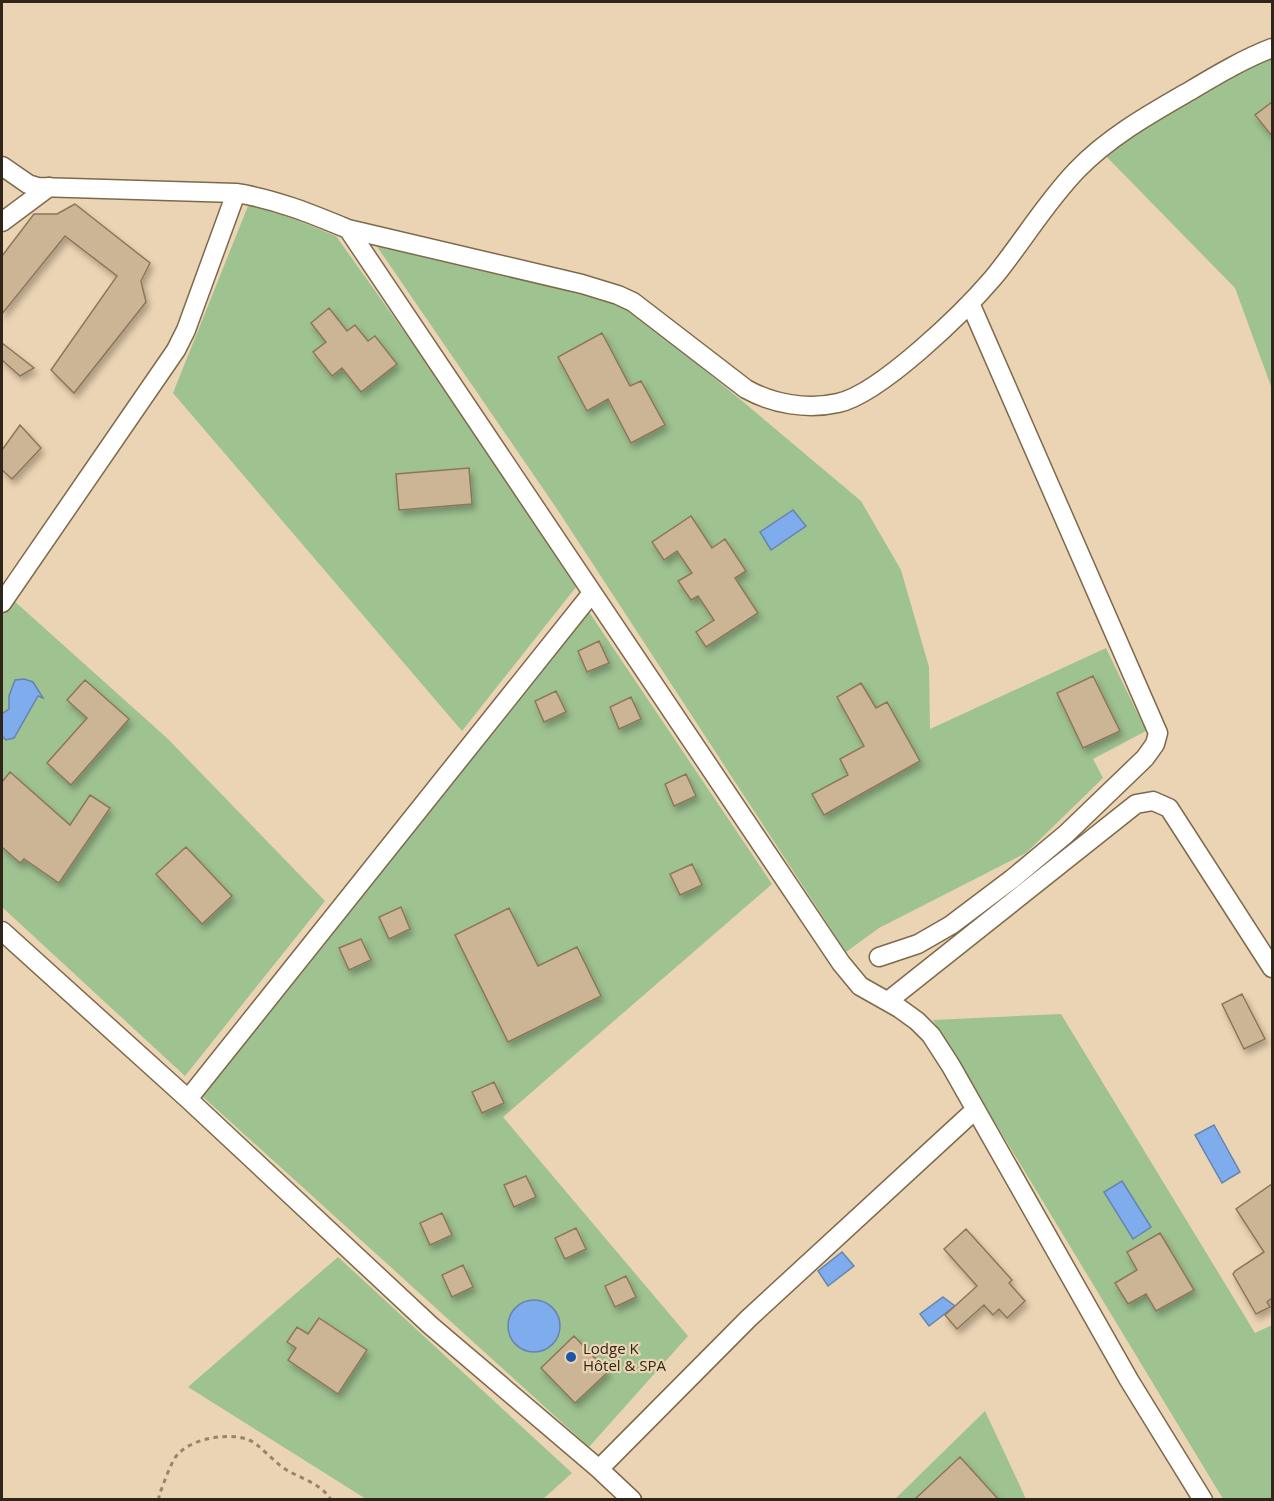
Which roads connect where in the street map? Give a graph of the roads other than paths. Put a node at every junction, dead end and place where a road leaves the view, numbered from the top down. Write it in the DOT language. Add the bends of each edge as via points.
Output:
graph roads {
  1 [pos="1272,48"];
  2 [pos="2,166"];
  3 [pos="49,187"];
  4 [pos="236,193"];
  5 [pos="2,222"];
  6 [pos="348,229"];
  7 [pos="970,303"];
  8 [pos="592,593"];
  9 [pos="2,603"];
  10 [pos="2,931"];
  11 [pos="879,957"];
  12 [pos="1272,969"];
  13 [pos="888,1001"];
  14 [pos="188,1099"];
  15 [pos="975,1110"];
  16 [pos="599,1469"];
  17 [pos="632,1500"];
  18 [pos="1203,1500"];
  1 -- 7 [label="street" via="1147,116 1095,153"];
  2 -- 3 [label="street" via="28,184"];
  3 -- 4 [label="street"];
  3 -- 5 [label="street"];
  4 -- 6 [label="street" via="299,209"];
  4 -- 9 [label="street" via="176,350"];
  6 -- 7 [label="street" via="618,295 633,302 746,389 777,403 839,403 863,393"];
  6 -- 8 [label="street"];
  7 -- 11 [label="street" via="1158,733 1145,758 1066,834 1012,879 940,932"];
  8 -- 13 [label="street" via="841,963 860,986"];
  8 -- 14 [label="street"];
  10 -- 14 [label="street"];
  12 -- 13 [label="street" via="1169,808 1153,801 1136,804"];
  13 -- 15 [label="street" via="931,1035"];
  14 -- 16 [label="street" via="430,1325"];
  15 -- 16 [label="street" via="749,1318"];
  15 -- 18 [label="street" via="1129,1380"];
  16 -- 17 [label="street"];
}
